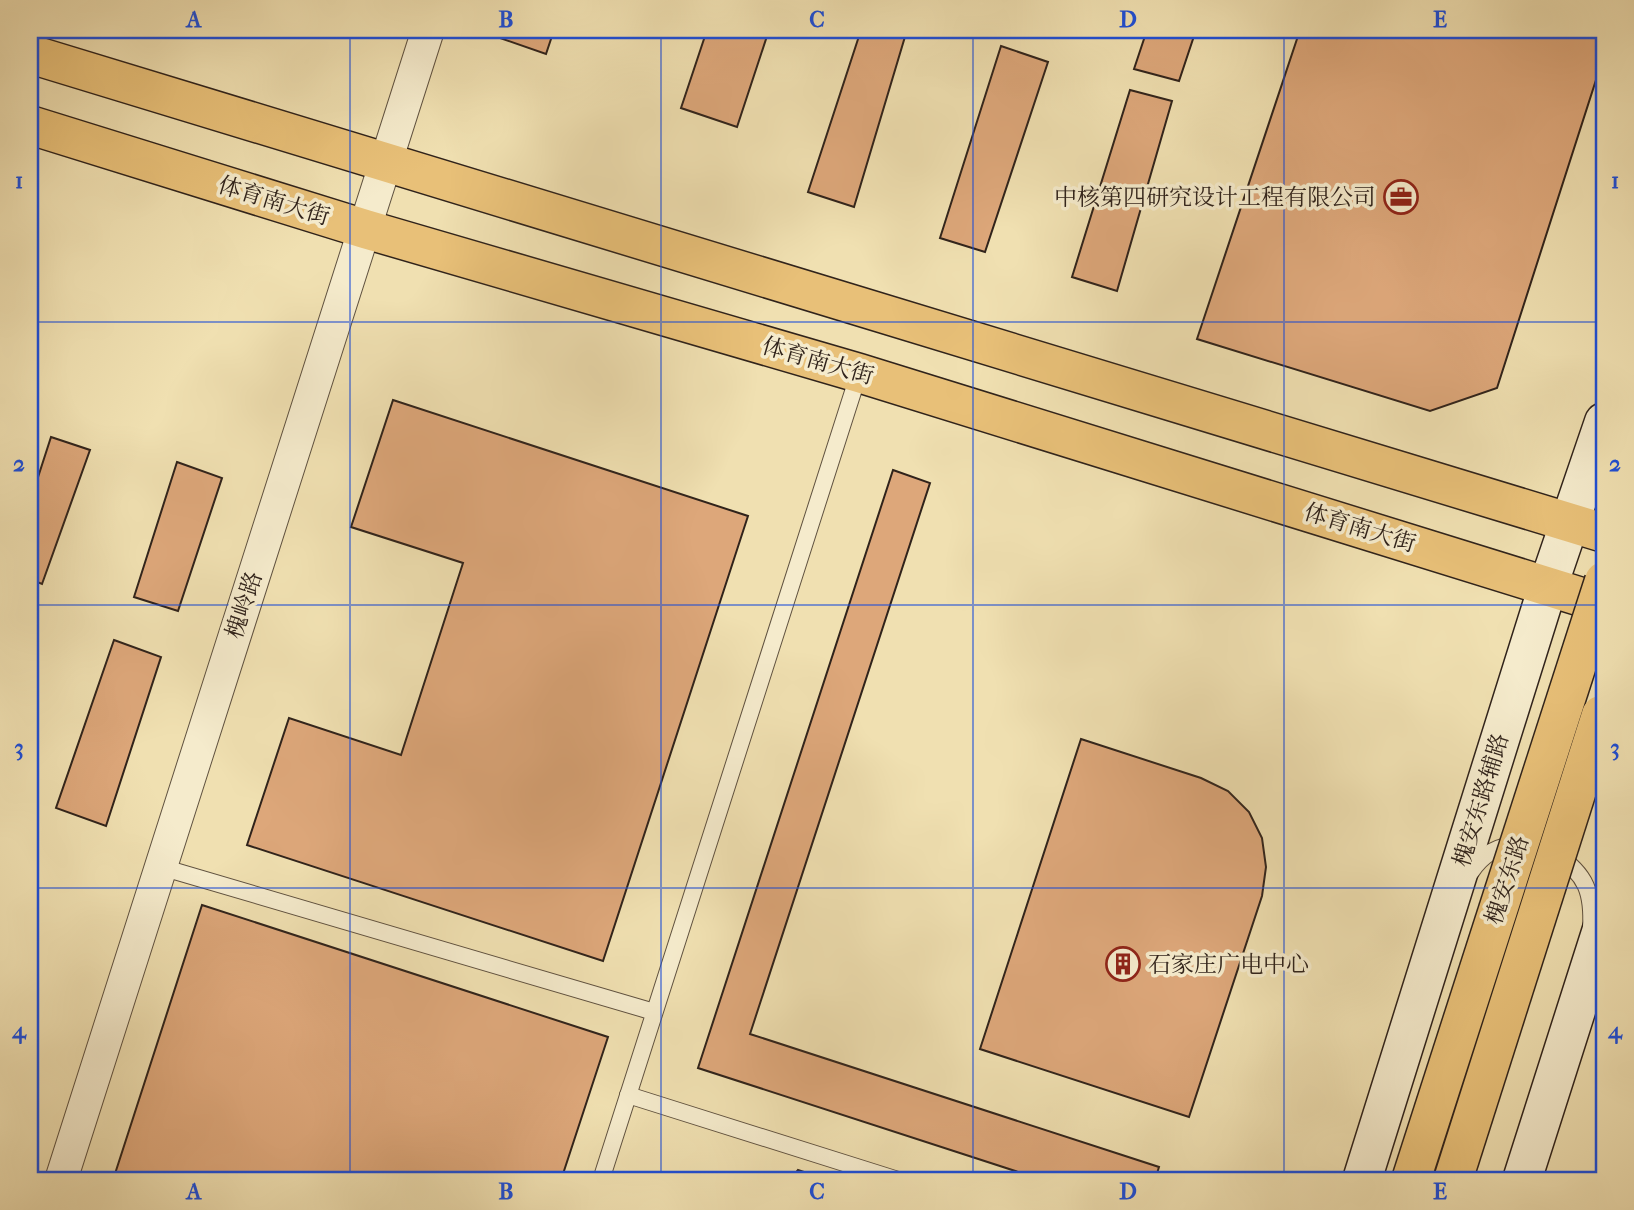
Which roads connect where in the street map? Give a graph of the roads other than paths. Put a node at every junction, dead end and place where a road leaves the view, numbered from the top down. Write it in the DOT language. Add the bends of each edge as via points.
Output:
graph roads {
  1 [pos="428,30"];
  2 [pos="30,54"];
  3 [pos="30,125"];
  4 [pos="385,164"];
  5 [pos="365,229"];
  6 [pos="859,373"];
  7 [pos="1604,422"];
  8 [pos="1588,527"];
  9 [pos="1604,581"];
  10 [pos="1548,586"];
  11 [pos="1604,604"];
  12 [pos="1601,715"];
  13 [pos="161,867"];
  14 [pos="1445,914"];
  15 [pos="1604,923"];
  16 [pos="1589,970"];
  17 [pos="654,1012"];
  18 [pos="628,1094"];
  19 [pos="61,1180"];
  20 [pos="601,1180"];
  21 [pos="898,1180"];
  22 [pos="1362,1180"];
  23 [pos="1411,1180"];
  24 [pos="1453,1180"];
  25 [pos="1522,1180"];
  1 -- 4 [label="street, 槐岭路"];
  2 -- 4 [label="main road"];
  3 -- 5 [label="main road, 体育南大街"];
  4 -- 5 [label="street, 槐岭路"];
  4 -- 8 [label="main road"];
  5 -- 6 [label="main road, 体育南大街"];
  5 -- 13 [label="street, 槐岭路"];
  6 -- 10 [label="main road, 体育南大街"];
  6 -- 17 [label="lane"];
  7 -- 8 [label="main road, 槐安东路辅路"];
  8 -- 10 [label="main road, 槐安东路辅路"];
  9 -- 23 [label="main road, 槐安东路, bridge"];
  10 -- 11 [label="main road, 体育南大街"];
  10 -- 14 [label="main road, 槐安东路辅路"];
  12 -- 24 [label="main road, 槐安东路, bridge"];
  13 -- 17 [label="lane"];
  13 -- 19 [label="street, 槐岭路"];
  14 -- 16 [label="lane" via="1478,861 1503,845 1539,844 1572,865 1592,900"];
  14 -- 22 [label="main road, 槐安东路辅路"];
  15 -- 16 [label="main road"];
  16 -- 25 [label="main road"];
  17 -- 18 [label="lane"];
  18 -- 20 [label="lane"];
  18 -- 21 [label="lane"];
}
